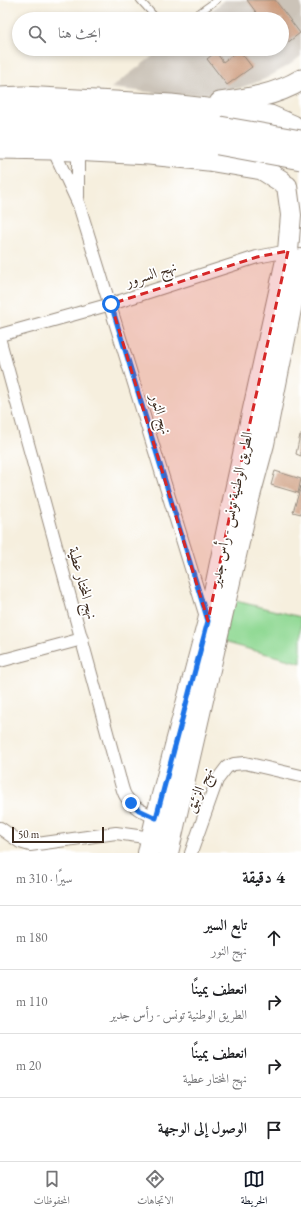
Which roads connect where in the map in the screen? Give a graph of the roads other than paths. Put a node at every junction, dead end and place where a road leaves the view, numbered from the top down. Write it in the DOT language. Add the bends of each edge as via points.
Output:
graph roads {
  1 [pos="140,0"];
  2 [pos="217,0"];
  3 [pos="151,12"];
  4 [pos="200,12"];
  5 [pos="301,80"];
  6 [pos="0,98"];
  7 [pos="171,106"];
  8 [pos="0,115"];
  9 [pos="299,127"];
  10 [pos="0,131"];
  11 [pos="0,148"];
  12 [pos="53,149"];
  13 [pos="78,150"];
  14 [pos="301,159"];
  15 [pos="290,187"];
  16 [pos="79,205"];
  17 [pos="295,255"];
  18 [pos="111,304"];
  19 [pos="0,334"];
  20 [pos="0,341"];
  21 [pos="214,624"];
  22 [pos="82,640"];
  23 [pos="0,661"];
  24 [pos="301,776"];
  25 [pos="156,818"];
  26 [pos="0,828"];
  27 [pos="150,846"];
  28 [pos="170,847"];
  29 [pos="192,850"];
  1 -- 3 [label="lane"];
  2 -- 4 [label="lane"];
  5 -- 7 [label="highway" via="269,94 244,100"];
  6 -- 7 [label="highway" via="23,97"];
  7 -- 9 [label="highway" via="270,116"];
  8 -- 9 [label="highway, bridge" via="148,121 220,127"];
  9 -- 15 [label="main road, الطريق الوطنية تونس - رأس جدير" via="284,132 274,150 276,172"];
  10 -- 14 [label="highway, bridge" via="145,136 218,144"];
  11 -- 12 [label="highway"];
  12 -- 13 [label="highway"];
  12 -- 16 [label="street, نهج النور"];
  13 -- 15 [label="highway" via="149,154 229,163 262,169"];
  13 -- 16 [label="street, نهج النور"];
  15 -- 17 [label="main road, الطريق الوطنية تونس - رأس جدير"];
  16 -- 18 [label="street, نهج النور"];
  17 -- 18 [label="street, نهج السرور" via="257,257"];
  17 -- 21 [label="main road, الطريق الوطنية تونس - رأس جدير" via="264,444"];
  18 -- 19 [label="street, نهج السرور"];
  18 -- 21 [label="street, نهج النور"];
  20 -- 22 [label="street, نهج المختار عطية"];
  21 -- 25 [label="main road, الطريق الوطنية تونس - رأس جدير"];
  21 -- 28 [label="main road, الطريق الوطنية تونس - رأس جدير"];
  22 -- 23 [label="street"];
  22 -- 25 [label="street, نهج المختار عطية" via="126,798 139,810"];
  24 -- 29 [label="street, نهج الزئبق" via="245,763 226,767 217,780"];
  25 -- 27 [label="main road, الطريق الوطنية تونس - رأس جدير"];
  26 -- 27 [label="street" via="20,842 30,845 116,833"];
  28 -- 29 [label="street"];
}
